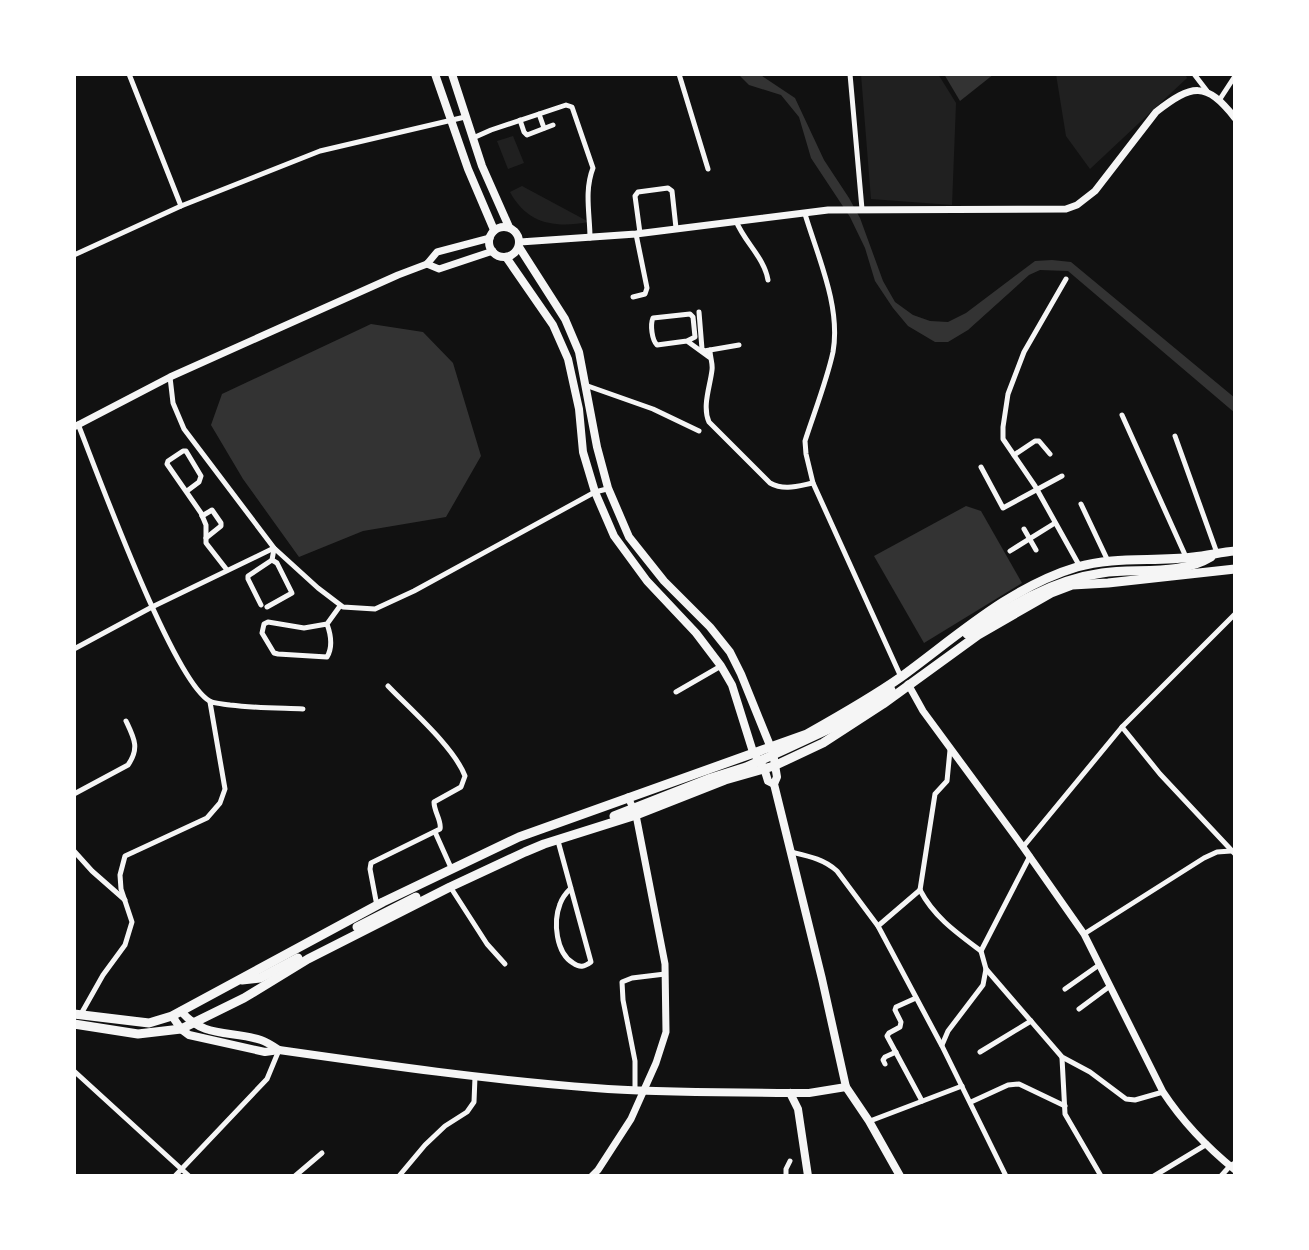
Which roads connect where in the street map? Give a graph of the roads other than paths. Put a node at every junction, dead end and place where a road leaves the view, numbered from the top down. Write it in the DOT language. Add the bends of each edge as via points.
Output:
graph roads {
  1 [pos="129,74"];
  2 [pos="435,74"];
  3 [pos="452,74"];
  4 [pos="679,74"];
  5 [pos="850,74"];
  6 [pos="1194,74"];
  7 [pos="1235,76"];
  8 [pos="1207,91"];
  9 [pos="1220,99"];
  10 [pos="539,114"];
  11 [pos="465,117"];
  12 [pos="1235,118"];
  13 [pos="520,120"];
  14 [pos="450,121"];
  15 [pos="553,125"];
  16 [pos="544,128"];
  17 [pos="472,139"];
  18 [pos="708,169"];
  19 [pos="181,206"];
  20 [pos="862,209"];
  21 [pos="805,214"];
  22 [pos="736,221"];
  23 [pos="509,227"];
  24 [pos="676,228"];
  25 [pos="638,233"];
  26 [pos="492,234"];
  27 [pos="590,238"];
  28 [pos="519,245"];
  29 [pos="493,251"];
  30 [pos="74,255"];
  31 [pos="506,257"];
  32 [pos="427,264"];
  33 [pos="1066,279"];
  34 [pos="768,280"];
  35 [pos="633,297"];
  36 [pos="699,312"];
  37 [pos="687,341"];
  38 [pos="739,345"];
  39 [pos="710,354"];
  40 [pos="170,377"];
  41 [pos="584,385"];
  42 [pos="591,408"];
  43 [pos="579,409"];
  44 [pos="74,414"];
  45 [pos="1122,415"];
  46 [pos="76,426"];
  47 [pos="699,431"];
  48 [pos="1175,436"];
  49 [pos="1050,454"];
  50 [pos="1014,455"];
  51 [pos="981,467"];
  52 [pos="1062,476"];
  53 [pos="813,483"];
  54 [pos="608,488"];
  55 [pos="1038,490"];
  56 [pos="187,491"];
  57 [pos="595,492"];
  58 [pos="1081,504"];
  59 [pos="202,516"];
  60 [pos="1055,523"];
  61 [pos="1024,529"];
  62 [pos="206,538"];
  63 [pos="1029,539"];
  64 [pos="274,548"];
  65 [pos="1036,550"];
  66 [pos="1010,551"];
  67 [pos="1235,551"];
  68 [pos="1217,553"];
  69 [pos="1186,558"];
  70 [pos="272,560"];
  71 [pos="1108,562"];
  72 [pos="1201,563"];
  73 [pos="1079,566"];
  74 [pos="1235,569"];
  75 [pos="227,570"];
  76 [pos="1218,570"];
  77 [pos="686,603"];
  78 [pos="340,606"];
  79 [pos="152,607"];
  80 [pos="677,613"];
  81 [pos="1235,614"];
  82 [pos="327,624"];
  83 [pos="74,649"];
  84 [pos="721,666"];
  85 [pos="901,677"];
  86 [pos="909,685"];
  87 [pos="388,686"];
  88 [pos="676,692"];
  89 [pos="210,702"];
  90 [pos="303,709"];
  91 [pos="126,721"];
  92 [pos="1122,727"];
  93 [pos="770,746"];
  94 [pos="950,749"];
  95 [pos="753,752"];
  96 [pos="769,767"];
  97 [pos="74,794"];
  98 [pos="628,797"];
  99 [pos="636,815"];
  100 [pos="539,830"];
  101 [pos="435,832"];
  102 [pos="558,841"];
  103 [pos="544,844"];
  104 [pos="1023,847"];
  105 [pos="74,851"];
  106 [pos="791,852"];
  107 [pos="1233,853"];
  108 [pos="1030,856"];
  109 [pos="452,870"];
  110 [pos="450,887"];
  111 [pos="571,888"];
  112 [pos="920,890"];
  113 [pos="125,900"];
  114 [pos="377,906"];
  115 [pos="878,926"];
  116 [pos="1084,934"];
  117 [pos="981,951"];
  118 [pos="505,964"];
  119 [pos="1100,964"];
  120 [pos="986,969"];
  121 [pos="665,974"];
  122 [pos="260,978"];
  123 [pos="234,981"];
  124 [pos="1111,985"];
  125 [pos="1065,989"];
  126 [pos="244,998"];
  127 [pos="916,998"];
  128 [pos="1079,1009"];
  129 [pos="77,1014"];
  130 [pos="176,1014"];
  131 [pos="1031,1021"];
  132 [pos="191,1023"];
  133 [pos="74,1024"];
  134 [pos="181,1029"];
  135 [pos="942,1046"];
  136 [pos="279,1050"];
  137 [pos="896,1052"];
  138 [pos="980,1052"];
  139 [pos="1062,1057"];
  140 [pos="885,1064"];
  141 [pos="74,1071"];
  142 [pos="475,1076"];
  143 [pos="962,1086"];
  144 [pos="846,1087"];
  145 [pos="640,1091"];
  146 [pos="1163,1092"];
  147 [pos="790,1093"];
  148 [pos="809,1093"];
  149 [pos="922,1101"];
  150 [pos="971,1102"];
  151 [pos="1065,1106"];
  152 [pos="798,1109"];
  153 [pos="869,1121"];
  154 [pos="1207,1144"];
  155 [pos="322,1153"];
  156 [pos="790,1161"];
  157 [pos="1233,1166"];
  158 [pos="182,1168"];
  159 [pos="175,1176"];
  160 [pos="189,1176"];
  161 [pos="295,1176"];
  162 [pos="399,1176"];
  163 [pos="592,1176"];
  164 [pos="786,1176"];
  165 [pos="808,1176"];
  166 [pos="900,1176"];
  167 [pos="1006,1176"];
  168 [pos="1101,1176"];
  169 [pos="1154,1176"];
  170 [pos="1221,1176"];
  1 -- 19 [label="street"];
  2 -- 14 [label="main road"];
  3 -- 11 [label="main road"];
  4 -- 18 [label="street"];
  5 -- 20 [label="street"];
  6 -- 8 [label="street"];
  7 -- 9 [label="street"];
  8 -- 9 [label="street"];
  8 -- 20 [label="street" via="1185,94 1156,112 1095,191 1066,209"];
  9 -- 12 [label="street"];
  10 -- 13 [label="street"];
  10 -- 16 [label="street"];
  10 -- 27 [label="street" via="572,107 593,168 587,201"];
  11 -- 14 [label="street"];
  11 -- 17 [label="main road"];
  13 -- 16 [label="street" via="527,135"];
  13 -- 17 [label="street"];
  14 -- 19 [label="street" via="320,151"];
  14 -- 26 [label="main road"];
  15 -- 16 [label="street"];
  17 -- 23 [label="main road"];
  19 -- 30 [label="street"];
  20 -- 21 [label="street"];
  21 -- 22 [label="street"];
  21 -- 53 [label="street" via="834,326 833,351 805,441"];
  22 -- 24 [label="street"];
  22 -- 34 [label="street"];
  23 -- 26 [label="main road"];
  23 -- 28 [label="main road" via="517,233"];
  24 -- 25 [label="street"];
  24 -- 25 [label="street" via="668,188 635,196"];
  25 -- 27 [label="street"];
  25 -- 35 [label="street" via="647,288"];
  26 -- 29 [label="main road"];
  26 -- 32 [label="street" via="437,252"];
  27 -- 28 [label="street"];
  28 -- 31 [label="main road"];
  28 -- 41 [label="main road" via="565,319 579,352"];
  29 -- 31 [label="main road"];
  29 -- 32 [label="street" via="439,269"];
  31 -- 43 [label="main road" via="553,325 568,359"];
  32 -- 40 [label="street"];
  33 -- 50 [label="street" via="1024,352 1008,394 1003,439"];
  36 -- 39 [label="street" via="702,349"];
  37 -- 37 [label="street" via="657,345 653,318 690,314 695,337"];
  37 -- 39 [label="street"];
  38 -- 39 [label="street"];
  39 -- 53 [label="street" via="709,422 778,488"];
  40 -- 46 [label="street"];
  40 -- 64 [label="street" via="184,429"];
  41 -- 42 [label="main road"];
  41 -- 47 [label="street"];
  42 -- 43 [label="main road"];
  42 -- 54 [label="main road"];
  43 -- 57 [label="main road" via="583,452"];
  44 -- 46 [label="street"];
  45 -- 69 [label="street"];
  46 -- 79 [label="street"];
  48 -- 68 [label="street"];
  49 -- 50 [label="street" via="1035,441"];
  50 -- 55 [label="street"];
  51 -- 55 [label="street" via="1003,508"];
  52 -- 55 [label="street"];
  53 -- 85 [label="street"];
  54 -- 57 [label="street"];
  54 -- 77 [label="main road" via="629,537"];
  55 -- 60 [label="street"];
  56 -- 56 [label="street" via="167,464 186,451 201,476"];
  56 -- 59 [label="street"];
  57 -- 78 [label="street" via="375,609"];
  57 -- 80 [label="main road" via="614,536"];
  58 -- 71 [label="street"];
  59 -- 62 [label="street"];
  59 -- 62 [label="street" via="212,510 221,523"];
  60 -- 63 [label="street"];
  60 -- 73 [label="street"];
  61 -- 63 [label="street"];
  62 -- 75 [label="street"];
  63 -- 65 [label="street"];
  63 -- 66 [label="street"];
  64 -- 70 [label="street"];
  64 -- 75 [label="street"];
  64 -- 78 [label="street"];
  67 -- 68 [label="main road"];
  68 -- 69 [label="main road"];
  68 -- 72 [label="main road"];
  69 -- 71 [label="main road"];
  70 -- 70 [label="street" via="292,593 264,606 248,576"];
  71 -- 73 [label="main road"];
  72 -- 76 [label="main road"];
  72 -- 122 [label="main road" via="1101,573 1040,590 840,724 746,767 490,862"];
  73 -- 85 [label="main road" via="1021,591"];
  74 -- 76 [label="main road"];
  75 -- 79 [label="street"];
  76 -- 86 [label="main road" via="1072,585 978,635"];
  77 -- 80 [label="main road"];
  77 -- 93 [label="main road" via="730,652"];
  78 -- 82 [label="street"];
  79 -- 83 [label="street"];
  79 -- 89 [label="street" via="183,669"];
  80 -- 84 [label="main road"];
  81 -- 92 [label="street"];
  82 -- 82 [label="street" via="327,657 274,653 262,633 268,622 304,628"];
  84 -- 88 [label="street"];
  84 -- 95 [label="main road"];
  85 -- 86 [label="street"];
  85 -- 93 [label="main road" via="807,734"];
  86 -- 94 [label="street"];
  86 -- 96 [label="main road" via="823,743"];
  87 -- 101 [label="street" via="444,745 465,776 461,787 434,802 441,827"];
  89 -- 90 [label="street"];
  89 -- 113 [label="street" via="225,789 220,803 207,818 125,856 120,875"];
  91 -- 97 [label="street" via="136,749 128,765"];
  92 -- 104 [label="street"];
  92 -- 107 [label="street"];
  93 -- 95 [label="main road"];
  93 -- 96 [label="main road"];
  94 -- 104 [label="street"];
  94 -- 112 [label="street" via="947,781 935,794"];
  95 -- 96 [label="main road"];
  95 -- 98 [label="main road"];
  96 -- 99 [label="main road"];
  96 -- 106 [label="main road" via="777,777 774,784"];
  98 -- 99 [label="street"];
  98 -- 100 [label="main road"];
  99 -- 102 [label="main road"];
  99 -- 121 [label="street"];
  100 -- 103 [label="main road"];
  100 -- 109 [label="main road"];
  101 -- 109 [label="street"];
  101 -- 114 [label="street" via="371,863"];
  102 -- 103 [label="main road"];
  102 -- 111 [label="street"];
  103 -- 110 [label="main road"];
  104 -- 108 [label="street"];
  105 -- 113 [label="street"];
  106 -- 115 [label="street" via="831,865"];
  106 -- 144 [label="main road"];
  107 -- 116 [label="street" via="1204,858"];
  108 -- 116 [label="street"];
  108 -- 117 [label="street"];
  109 -- 114 [label="main road"];
  110 -- 118 [label="street"];
  110 -- 126 [label="main road"];
  111 -- 111 [label="street" via="591,962 585,966 566,958 560,948 560,902"];
  112 -- 115 [label="street"];
  112 -- 117 [label="street" via="951,929"];
  113 -- 129 [label="street" via="132,922 125,945"];
  114 -- 123 [label="main road"];
  115 -- 127 [label="street"];
  116 -- 119 [label="street"];
  117 -- 120 [label="street"];
  119 -- 124 [label="street"];
  119 -- 125 [label="street"];
  120 -- 131 [label="street"];
  120 -- 135 [label="street" via="983,985"];
  121 -- 145 [label="street" via="666,1032"];
  121 -- 145 [label="street" via="622,982"];
  122 -- 123 [label="main road"];
  122 -- 126 [label="main road"];
  123 -- 130 [label="main road"];
  124 -- 128 [label="street"];
  124 -- 146 [label="street"];
  126 -- 132 [label="main road"];
  127 -- 135 [label="street"];
  127 -- 137 [label="street" via="896,1007 900,1027 887,1036"];
  129 -- 130 [label="main road" via="149,1023"];
  130 -- 132 [label="main road"];
  130 -- 134 [label="main road"];
  131 -- 138 [label="street"];
  131 -- 139 [label="street"];
  132 -- 134 [label="main road"];
  132 -- 136 [label="main road" via="262,1040"];
  133 -- 134 [label="main road" via="138,1034"];
  134 -- 136 [label="main road" via="265,1052"];
  135 -- 143 [label="street"];
  136 -- 142 [label="main road"];
  136 -- 158 [label="street" via="267,1079"];
  137 -- 140 [label="street" via="885,1057"];
  137 -- 149 [label="street"];
  139 -- 146 [label="street" via="1126,1099"];
  139 -- 151 [label="street"];
  141 -- 158 [label="street"];
  142 -- 145 [label="main road"];
  142 -- 162 [label="street" via="474,1102 467,1112 445,1126"];
  143 -- 149 [label="street"];
  143 -- 150 [label="street"];
  144 -- 148 [label="main road"];
  144 -- 153 [label="main road"];
  145 -- 147 [label="main road"];
  145 -- 163 [label="street" via="631,1119"];
  146 -- 154 [label="street"];
  147 -- 148 [label="main road"];
  147 -- 152 [label="main road"];
  148 -- 152 [label="main road"];
  149 -- 153 [label="street"];
  150 -- 151 [label="street" via="1019,1084"];
  150 -- 167 [label="street"];
  151 -- 168 [label="street"];
  152 -- 165 [label="main road"];
  153 -- 166 [label="main road"];
  154 -- 157 [label="street"];
  154 -- 169 [label="street"];
  155 -- 161 [label="street"];
  156 -- 164 [label="street"];
  157 -- 170 [label="street"];
  158 -- 159 [label="street"];
  158 -- 160 [label="street"];
}
